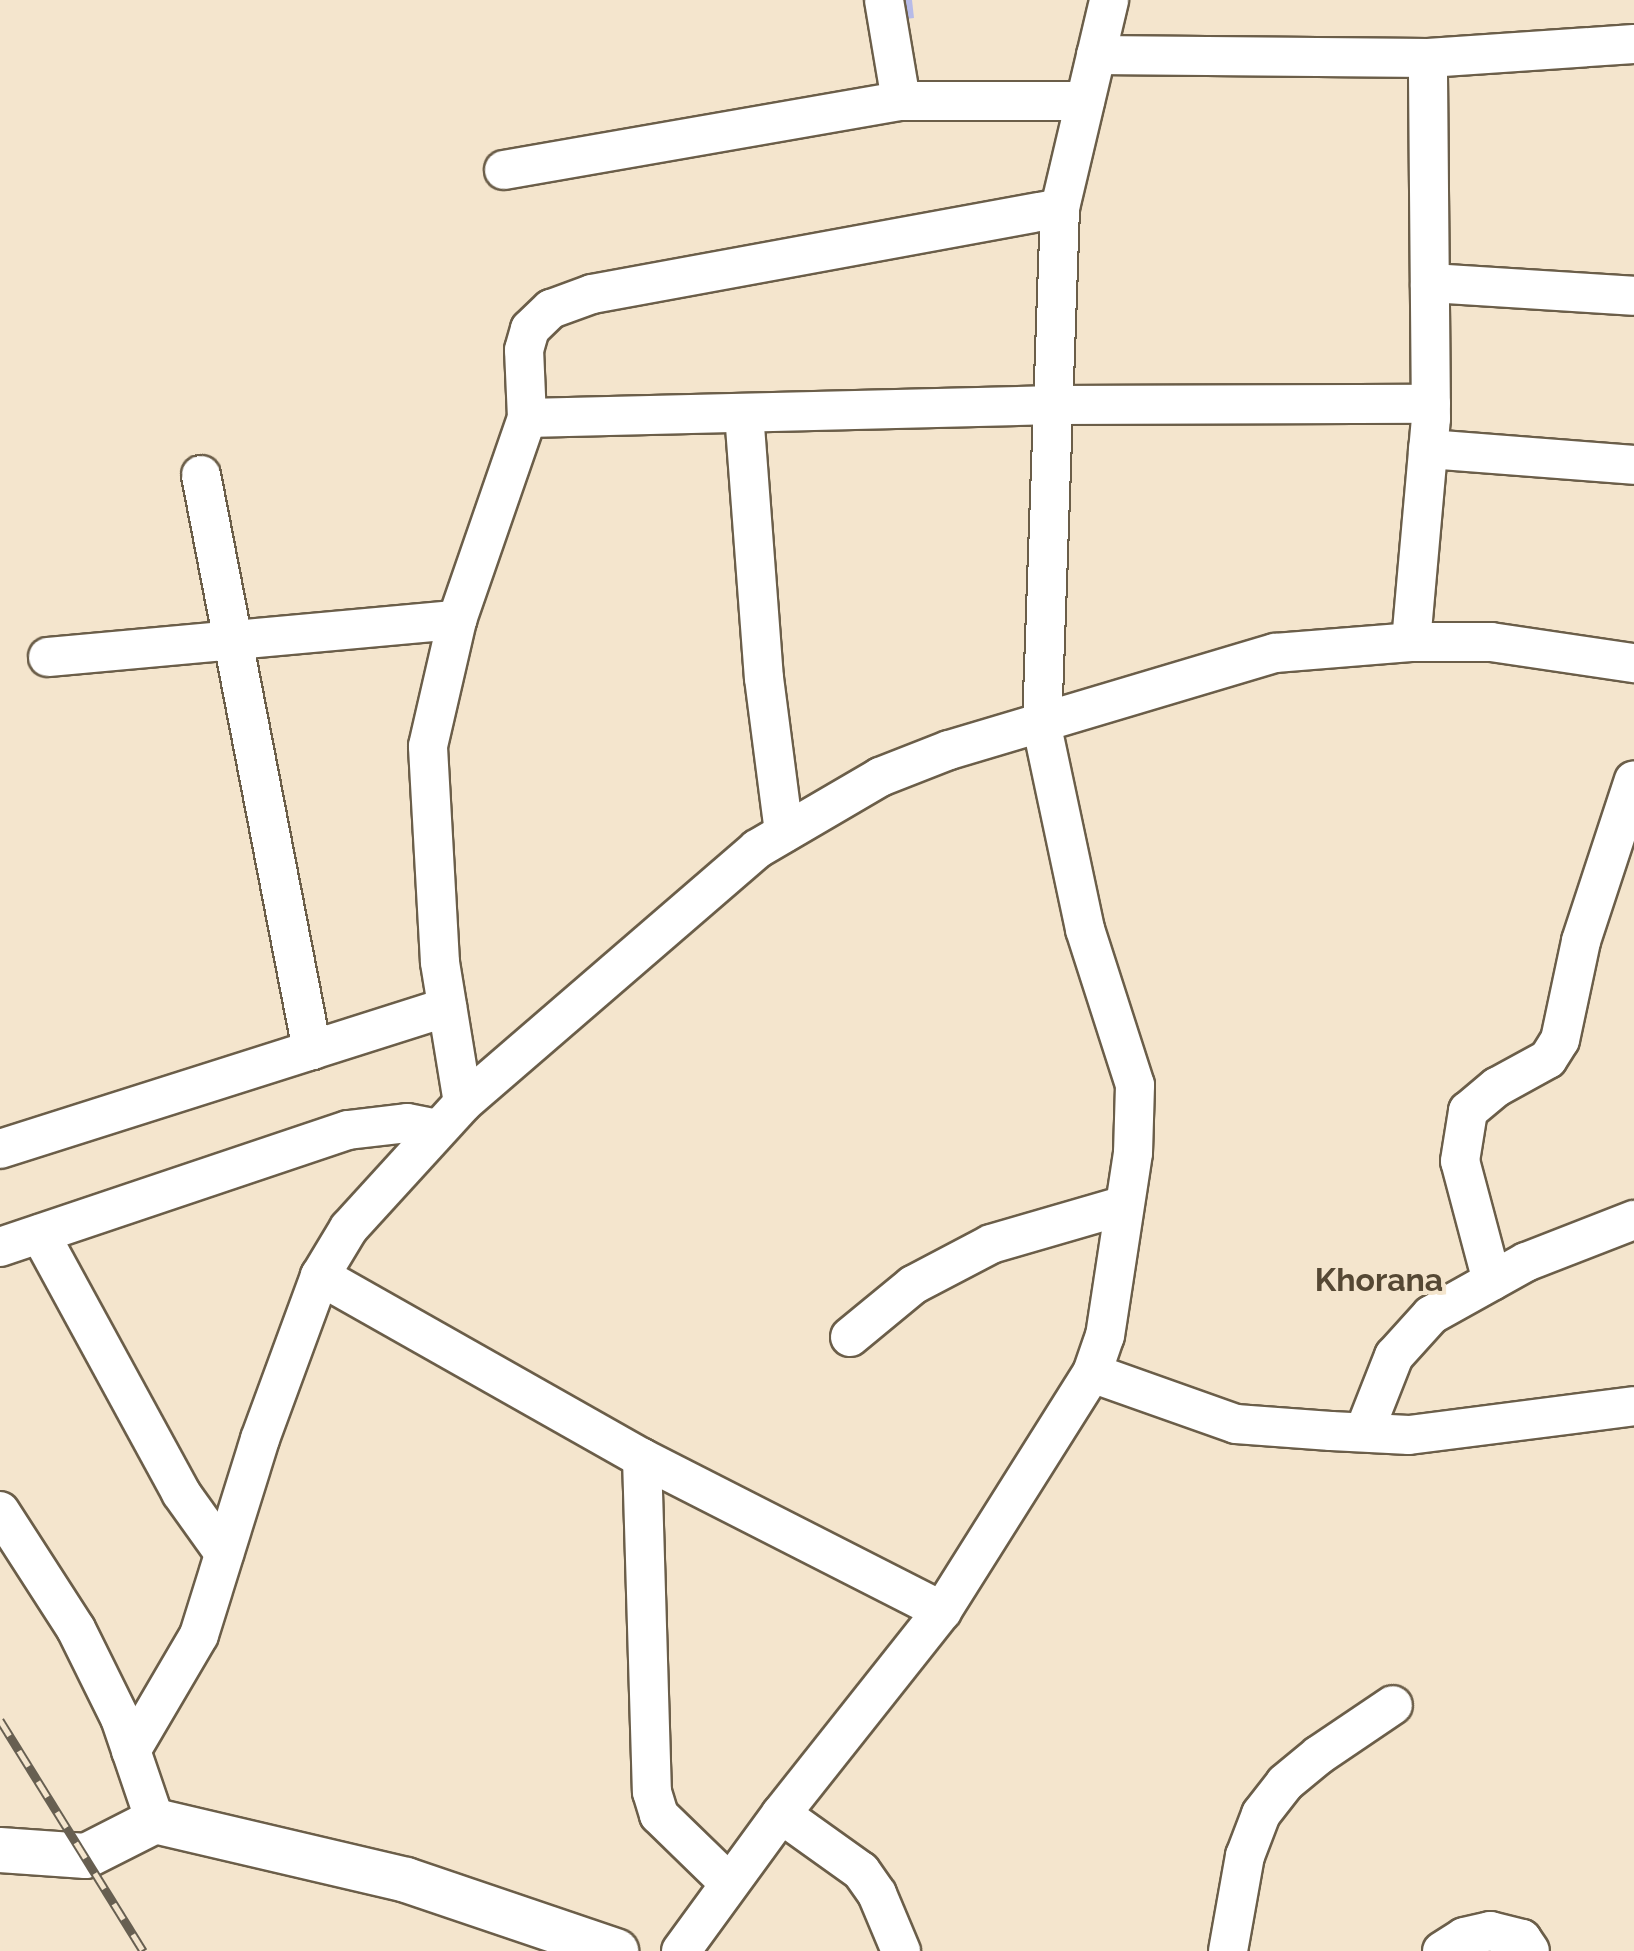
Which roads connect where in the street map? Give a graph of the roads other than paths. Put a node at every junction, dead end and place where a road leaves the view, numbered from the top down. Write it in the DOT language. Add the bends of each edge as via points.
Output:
graph roads {
  1 [pos="884,0"];
  2 [pos="1109,0"];
  3 [pos="1634,44"];
  4 [pos="1096,55"];
  5 [pos="1428,58"];
  6 [pos="901,101"];
  7 [pos="1085,101"];
  8 [pos="504,170"];
  9 [pos="1060,208"];
  10 [pos="1430,283"];
  11 [pos="1634,296"];
  12 [pos="1431,404"];
  13 [pos="1055,405"];
  14 [pos="744,413"];
  15 [pos="527,418"];
  16 [pos="1428,449"];
  17 [pos="1634,465"];
  18 [pos="201,475"];
  19 [pos="457,620"];
  20 [pos="235,640"];
  21 [pos="1411,642"];
  22 [pos="48,657"];
  23 [pos="1634,663"];
  24 [pos="1042,726"];
  25 [pos="1634,780"];
  26 [pos="784,833"];
  27 [pos="447,1007"];
  28 [pos="312,1050"];
  29 [pos="451,1116"];
  30 [pos="0,1149"];
  31 [pos="1122,1206"];
  32 [pos="1634,1220"];
  33 [pos="40,1234"];
  34 [pos="0,1247"];
  35 [pos="320,1276"];
  36 [pos="1492,1281"];
  37 [pos="850,1337"];
  38 [pos="1092,1373"];
  39 [pos="1634,1406"];
  40 [pos="1364,1432"];
  41 [pos="642,1458"];
  42 [pos="0,1511"];
  43 [pos="224,1553"];
  44 [pos="942,1611"];
  45 [pos="1393,1705"];
  46 [pos="131,1751"];
  47 [pos="781,1814"];
  48 [pos="155,1821"];
  49 [pos="0,1850"];
  50 [pos="728,1882"];
  51 [pos="616,1951"];
  52 [pos="681,1951"];
  53 [pos="901,1951"];
  54 [pos="1228,1951"];
  55 [pos="1442,1951"];
  56 [pos="1530,1951"];
  1 -- 6 [label="street"];
  2 -- 4 [label="street"];
  3 -- 5 [label="street"];
  4 -- 5 [label="street"];
  4 -- 7 [label="street"];
  5 -- 10 [label="street"];
  6 -- 7 [label="street"];
  6 -- 8 [label="street"];
  7 -- 9 [label="street"];
  9 -- 13 [label="street"];
  9 -- 15 [label="street" via="573,299 551,309 530,329 524,350"];
  10 -- 11 [label="street"];
  10 -- 12 [label="street"];
  12 -- 13 [label="street"];
  12 -- 16 [label="street"];
  13 -- 14 [label="street"];
  13 -- 24 [label="street"];
  14 -- 15 [label="street"];
  14 -- 26 [label="street" via="764,678"];
  15 -- 19 [label="street"];
  16 -- 17 [label="street"];
  16 -- 21 [label="street"];
  18 -- 20 [label="street"];
  19 -- 20 [label="street"];
  19 -- 27 [label="street" via="428,746"];
  20 -- 22 [label="street"];
  20 -- 28 [label="street"];
  21 -- 23 [label="street" via="1491,642"];
  21 -- 24 [label="street" via="1275,653"];
  24 -- 26 [label="street" via="949,750 880,777"];
  24 -- 31 [label="street" via="1085,929 1135,1085 1133,1153"];
  25 -- 36 [label="street" via="1581,941 1560,1040 1548,1059 1497,1087 1468,1111 1460,1161"];
  26 -- 29 [label="street" via="757,849"];
  27 -- 28 [label="street"];
  27 -- 29 [label="street"];
  28 -- 30 [label="street"];
  29 -- 33 [label="street" via="348,1130"];
  29 -- 35 [label="street" via="349,1228"];
  31 -- 37 [label="street" via="991,1244 913,1285"];
  31 -- 38 [label="street" via="1114,1294"];
  32 -- 36 [label="street" via="1526,1262"];
  33 -- 34 [label="street"];
  33 -- 43 [label="street" via="181,1493"];
  35 -- 41 [label="street"];
  35 -- 43 [label="street"];
  36 -- 40 [label="street" via="1431,1315 1394,1356"];
  38 -- 40 [label="street" via="1236,1424"];
  38 -- 44 [label="street"];
  39 -- 40 [label="street" via="1409,1435"];
  41 -- 44 [label="street"];
  41 -- 50 [label="street" via="652,1792 659,1815"];
  42 -- 46 [label="street" via="76,1629"];
  43 -- 46 [label="street" via="199,1635"];
  44 -- 47 [label="street"];
  45 -- 54 [label="street" via="1285,1783 1261,1814 1245,1856"];
  46 -- 48 [label="street"];
  47 -- 50 [label="street"];
  47 -- 53 [label="street" via="861,1871 877,1894"];
  48 -- 49 [label="street" via="86,1856"];
  48 -- 51 [label="street" via="406,1880"];
  50 -- 52 [label="street"];
  55 -- 56 [label="street" via="1464,1937 1490,1931 1522,1939"];
}
